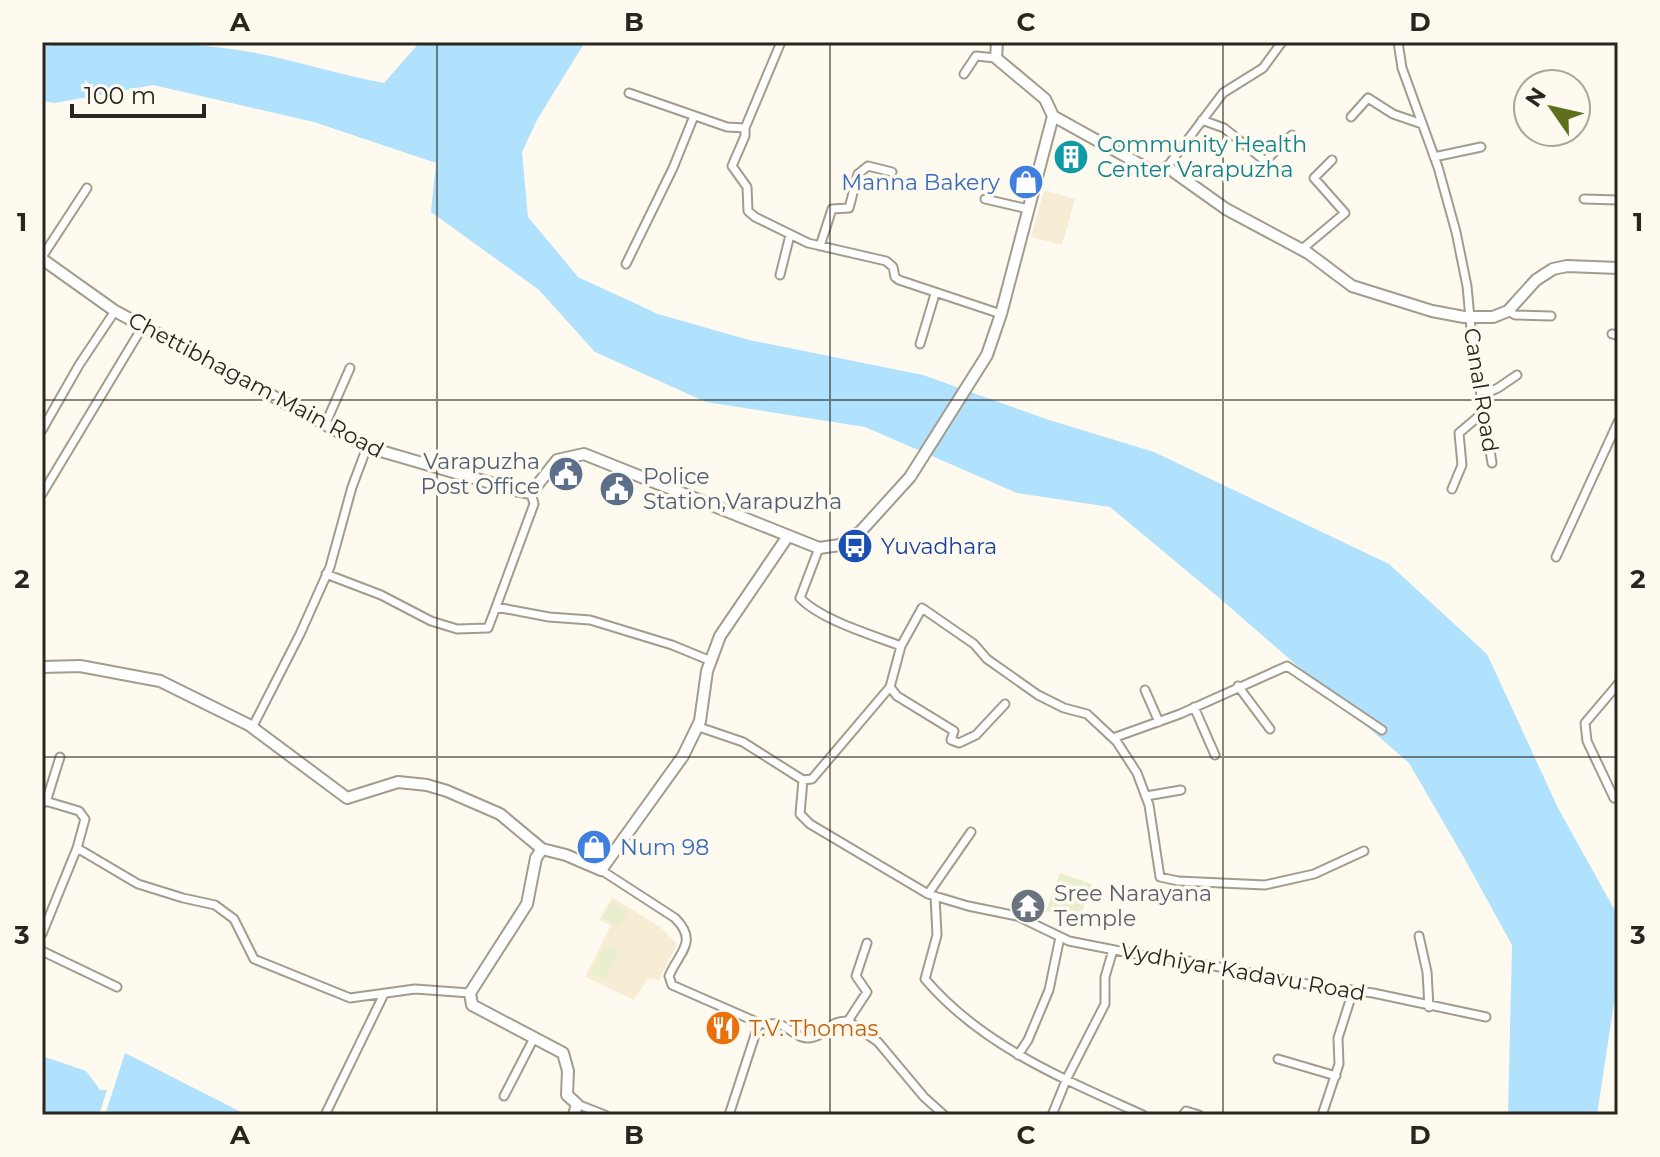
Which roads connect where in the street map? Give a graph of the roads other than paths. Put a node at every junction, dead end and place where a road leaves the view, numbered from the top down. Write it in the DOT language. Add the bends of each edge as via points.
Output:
graph roads {
  1 [pos="781,42"];
  2 [pos="997,42"];
  3 [pos="1282,42"];
  4 [pos="1398,42"];
  5 [pos="996,58"];
  6 [pos="964,74"];
  7 [pos="629,93"];
  8 [pos="694,116"];
  9 [pos="1053,116"];
  10 [pos="1351,117"];
  11 [pos="1202,120"];
  12 [pos="1422,124"];
  13 [pos="745,128"];
  14 [pos="1292,135"];
  15 [pos="1481,147"];
  16 [pos="1434,157"];
  17 [pos="1332,160"];
  18 [pos="1167,167"];
  19 [pos="892,172"];
  20 [pos="87,188"];
  21 [pos="985,199"];
  22 [pos="1584,199"];
  23 [pos="1618,200"];
  24 [pos="1028,209"];
  25 [pos="790,235"];
  26 [pos="820,246"];
  27 [pos="1301,250"];
  28 [pos="42,258"];
  29 [pos="626,264"];
  30 [pos="1618,268"];
  31 [pos="780,275"];
  32 [pos="935,294"];
  33 [pos="115,311"];
  34 [pos="1508,311"];
  35 [pos="1001,314"];
  36 [pos="1551,316"];
  37 [pos="1470,317"];
  38 [pos="143,326"];
  39 [pos="920,344"];
  40 [pos="350,368"];
  41 [pos="1517,375"];
  42 [pos="1482,395"];
  43 [pos="1485,411"];
  44 [pos="1618,422"];
  45 [pos="325,425"];
  46 [pos="42,430"];
  47 [pos="367,447"];
  48 [pos="1492,463"];
  49 [pos="1452,489"];
  50 [pos="531,493"];
  51 [pos="42,494"];
  52 [pos="788,536"];
  53 [pos="819,548"];
  54 [pos="1556,557"];
  55 [pos="326,574"];
  56 [pos="496,607"];
  57 [pos="901,646"];
  58 [pos="711,661"];
  59 [pos="42,667"];
  60 [pos="1618,684"];
  61 [pos="1238,686"];
  62 [pos="890,687"];
  63 [pos="1145,690"];
  64 [pos="1005,704"];
  65 [pos="1194,707"];
  66 [pos="1159,722"];
  67 [pos="696,726"];
  68 [pos="252,728"];
  69 [pos="1270,729"];
  70 [pos="1382,730"];
  71 [pos="1113,738"];
  72 [pos="1215,755"];
  73 [pos="60,757"];
  74 [pos="803,780"];
  75 [pos="1181,790"];
  76 [pos="1146,796"];
  77 [pos="1614,798"];
  78 [pos="44,801"];
  79 [pos="971,832"];
  80 [pos="77,848"];
  81 [pos="542,849"];
  82 [pos="1364,851"];
  83 [pos="601,870"];
  84 [pos="932,895"];
  85 [pos="42,934"];
  86 [pos="1419,936"];
  87 [pos="1060,937"];
  88 [pos="867,943"];
  89 [pos="1113,950"];
  90 [pos="42,951"];
  91 [pos="117,987"];
  92 [pos="1353,991"];
  93 [pos="470,993"];
  94 [pos="384,994"];
  95 [pos="1429,1007"];
  96 [pos="1486,1017"];
  97 [pos="848,1021"];
  98 [pos="759,1023"];
  99 [pos="534,1038"];
  100 [pos="1018,1055"];
  101 [pos="1278,1059"];
  102 [pos="1336,1076"];
  103 [pos="1067,1078"];
  104 [pos="504,1096"];
  105 [pos="576,1109"];
  106 [pos="325,1115"];
  107 [pos="605,1115"];
  108 [pos="729,1115"];
  109 [pos="944,1115"];
  110 [pos="1052,1115"];
  111 [pos="1143,1115"];
  112 [pos="1183,1115"];
  113 [pos="1199,1115"];
  114 [pos="1322,1115"];
  1 -- 13 [label="street"];
  2 -- 5 [label="street"];
  3 -- 11 [label="street" via="1263,68 1223,93"];
  4 -- 12 [label="street, Canal Road"];
  5 -- 6 [label="street" via="976,56"];
  5 -- 9 [label="street" via="1045,99"];
  7 -- 8 [label="street"];
  8 -- 13 [label="street"];
  8 -- 29 [label="street"];
  9 -- 18 [label="street" via="1152,171"];
  9 -- 24 [label="street"];
  10 -- 12 [label="street" via="1368,98"];
  11 -- 14 [label="street" via="1224,128 1265,161"];
  11 -- 18 [label="street"];
  12 -- 16 [label="street, Canal Road"];
  13 -- 25 [label="street" via="732,166 747,187 748,211"];
  15 -- 16 [label="street"];
  16 -- 37 [label="street, Canal Road" via="1456,232"];
  17 -- 27 [label="street" via="1314,178 1345,213"];
  18 -- 27 [label="street" via="1226,209"];
  19 -- 26 [label="street" via="868,166 858,174 849,208 832,209"];
  20 -- 28 [label="street"];
  21 -- 24 [label="street"];
  22 -- 23 [label="street"];
  24 -- 35 [label="street"];
  25 -- 26 [label="street"];
  25 -- 31 [label="street"];
  26 -- 32 [label="street" via="886,261 899,280"];
  27 -- 37 [label="street" via="1363,292"];
  28 -- 33 [label="street, Chettibhagam Main Road"];
  30 -- 34 [label="street" via="1553,269"];
  32 -- 35 [label="street"];
  32 -- 39 [label="street"];
  33 -- 38 [label="street, Chettibhagam Main Road"];
  33 -- 46 [label="street"];
  34 -- 36 [label="street"];
  34 -- 37 [label="street"];
  35 -- 53 [label="street" via="987,355 910,477 861,531 840,545"];
  37 -- 42 [label="street, Canal Road"];
  38 -- 45 [label="street, Chettibhagam Main Road"];
  38 -- 51 [label="street"];
  40 -- 45 [label="street"];
  41 -- 42 [label="street"];
  42 -- 43 [label="street, Canal Road"];
  43 -- 48 [label="street, Canal Road"];
  43 -- 49 [label="street" via="1459,433 1462,465"];
  44 -- 54 [label="street"];
  45 -- 47 [label="street, Chettibhagam Main Road"];
  47 -- 50 [label="street, Chettibhagam Main Road"];
  47 -- 55 [label="street"];
  50 -- 52 [label="street" via="557,460 584,454"];
  50 -- 56 [label="street" via="534,504"];
  52 -- 53 [label="street"];
  52 -- 58 [label="street" via="720,636"];
  53 -- 57 [label="street" via="800,598 847,625"];
  55 -- 56 [label="street" via="457,629 488,628"];
  55 -- 68 [label="street"];
  56 -- 58 [label="street" via="590,620"];
  57 -- 62 [label="street"];
  57 -- 71 [label="street" via="922,608 1038,695 1087,714"];
  58 -- 67 [label="street"];
  59 -- 68 [label="street" via="80,666 160,681"];
  60 -- 77 [label="street" via="1585,723 1587,741"];
  61 -- 65 [label="street"];
  61 -- 69 [label="street"];
  61 -- 70 [label="street" via="1287,666"];
  62 -- 64 [label="street" via="954,731 951,740 959,743 976,735"];
  62 -- 74 [label="street" via="812,779"];
  63 -- 66 [label="street"];
  65 -- 66 [label="street"];
  65 -- 72 [label="street"];
  66 -- 71 [label="street"];
  67 -- 74 [label="street" via="743,742"];
  67 -- 83 [label="street" via="683,756"];
  68 -- 81 [label="street" via="347,798 398,782 427,785 500,814"];
  71 -- 76 [label="street"];
  73 -- 78 [label="street"];
  74 -- 84 [label="street, Vydhiyar Kadavu Road" via="800,814 810,824"];
  75 -- 76 [label="street"];
  76 -- 82 [label="street" via="1160,877 1265,885 1314,874"];
  78 -- 80 [label="street" via="83,815"];
  79 -- 84 [label="street"];
  80 -- 85 [label="street"];
  80 -- 94 [label="street" via="138,884 215,905 234,919 254,959 350,998"];
  81 -- 83 [label="street"];
  81 -- 93 [label="street" via="527,904"];
  83 -- 98 [label="street" via="685,928 688,942 669,976 672,985"];
  84 -- 87 [label="street, Vydhiyar Kadavu Road" via="1017,916"];
  84 -- 100 [label="street" via="937,935 925,979 963,1019"];
  86 -- 95 [label="street"];
  87 -- 89 [label="street, Vydhiyar Kadavu Road"];
  87 -- 100 [label="street" via="1049,990"];
  88 -- 97 [label="street" via="856,976 867,992"];
  89 -- 92 [label="street, Vydhiyar Kadavu Road"];
  89 -- 103 [label="street" via="1105,1004"];
  90 -- 91 [label="street"];
  92 -- 95 [label="street, Vydhiyar Kadavu Road"];
  92 -- 102 [label="street" via="1338,1038"];
  93 -- 94 [label="street" via="425,989"];
  93 -- 99 [label="street" via="472,1005"];
  94 -- 106 [label="street"];
  95 -- 96 [label="street, Vydhiyar Kadavu Road"];
  97 -- 98 [label="street" via="829,1025 814,1038 788,1032 780,1024"];
  97 -- 109 [label="street" via="878,1042"];
  98 -- 108 [label="street"];
  99 -- 104 [label="street"];
  99 -- 105 [label="street" via="563,1053 567,1095"];
  100 -- 103 [label="street"];
  101 -- 102 [label="street"];
  102 -- 114 [label="street"];
  103 -- 110 [label="street"];
  103 -- 111 [label="street"];
  105 -- 107 [label="street"];
  112 -- 113 [label="street"];
}
